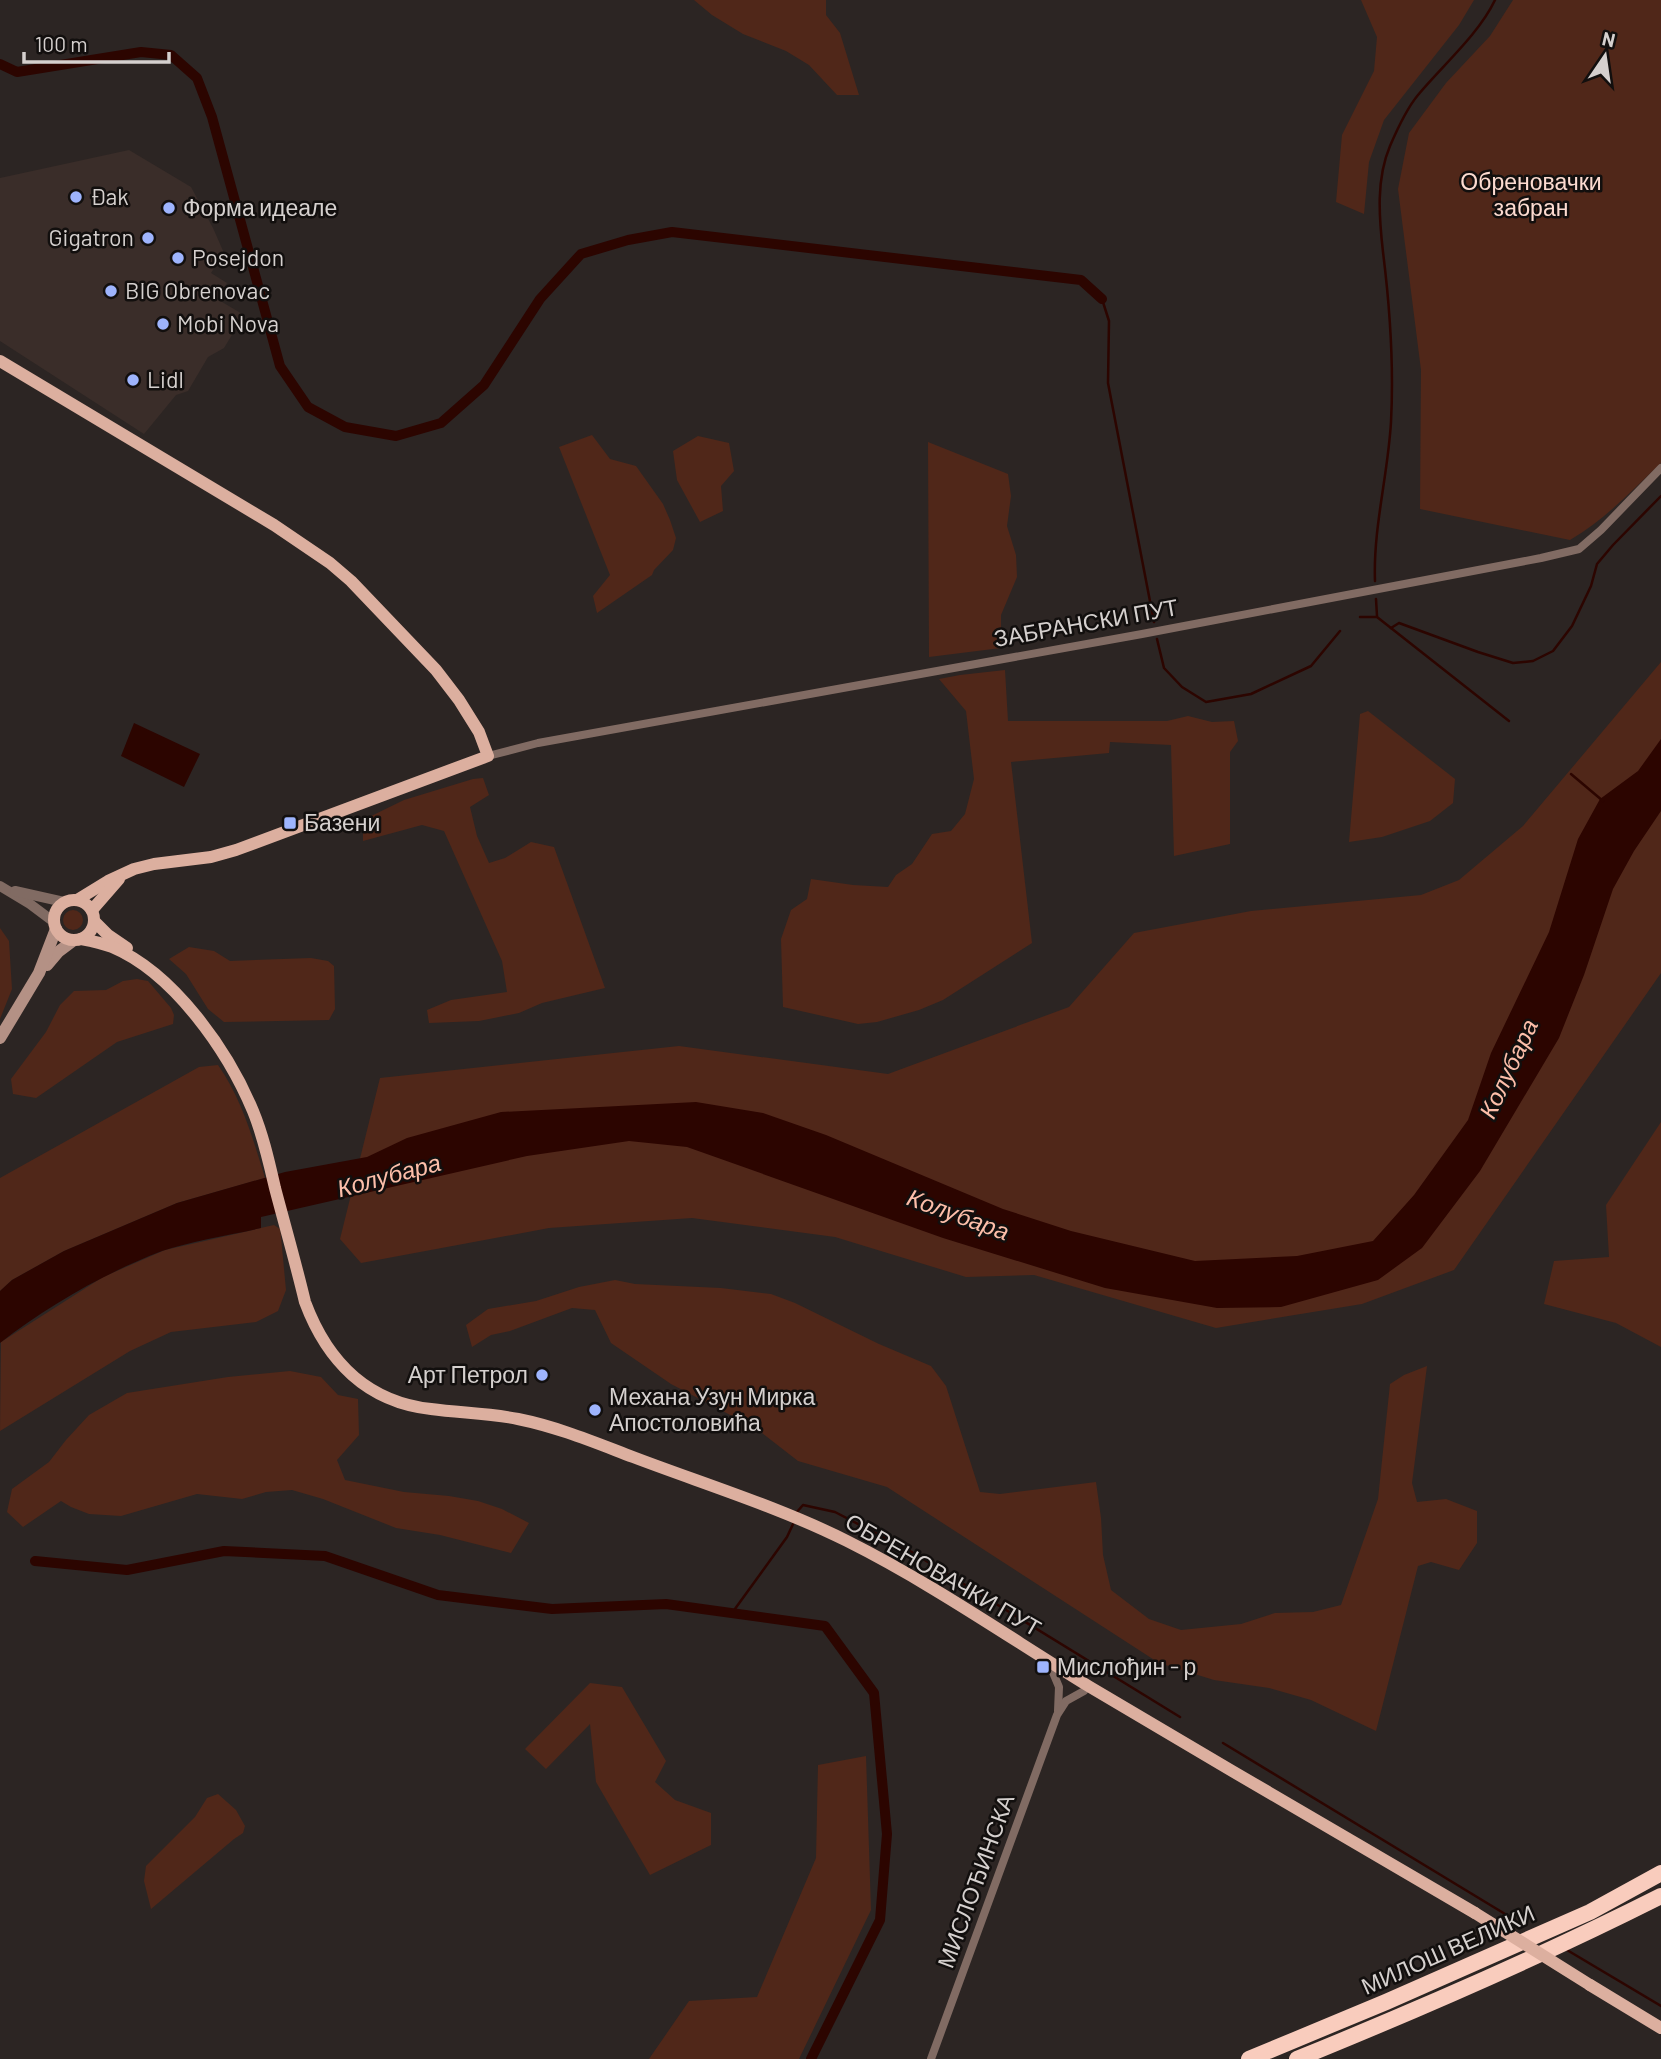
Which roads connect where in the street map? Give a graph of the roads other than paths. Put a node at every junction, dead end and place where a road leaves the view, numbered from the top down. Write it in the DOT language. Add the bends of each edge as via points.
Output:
graph roads {
  1 [pos="0,360"];
  2 [pos="1661,468"];
  3 [pos="488,756"];
  4 [pos="121,875"];
  5 [pos="4,888"];
  6 [pos="77,900"];
  7 [pos="64,902"];
  8 [pos="93,916"];
  9 [pos="55,925"];
  10 [pos="78,939"];
  11 [pos="141,964"];
  12 [pos="39,973"];
  13 [pos="0,1038"];
  14 [pos="1048,1660"];
  15 [pos="1088,1685"];
  16 [pos="1057,1715"];
  17 [pos="1661,1873"];
  18 [pos="1661,1896"];
  19 [pos="1661,2028"];
  20 [pos="931,2059"];
  21 [pos="1249,2059"];
  22 [pos="1297,2059"];
  1 -- 3 [label="main road" via="274,525 341,572 436,670 479,732"];
  2 -- 3 [label="street, ЗАБРАНСКИ ПУТ" via="1579,549"];
  3 -- 4 [label="main road" via="236,850"];
  4 -- 6 [label="main road"];
  4 -- 8 [label="main road"];
  5 -- 7 [label="street"];
  5 -- 9 [label="street"];
  6 -- 7 [label="main road"];
  6 -- 8 [label="main road" via="86,903"];
  7 -- 9 [label="main road" via="56,910"];
  8 -- 10 [label="main road" via="89,934"];
  8 -- 11 [label="main road"];
  9 -- 10 [label="main road" via="61,936"];
  9 -- 12 [label="main road"];
  10 -- 11 [label="main road" via="111,947"];
  10 -- 12 [label="main road"];
  11 -- 14 [label="main road, ОБРЕНОВАЧКИ ПУТ" via="184,1004 244,1090 317,1330 360,1382 378,1394 420,1408 501,1416 592,1441 803,1521 908,1574"];
  12 -- 13 [label="main road"];
  14 -- 15 [label="main road, ОБРЕНОВАЧКИ ПУТ"];
  14 -- 16 [label="street, МИСЛОЂИНСКА" via="1059,1687"];
  15 -- 16 [label="street, МИСЛОЂИНСКА" via="1066,1701"];
  15 -- 19 [label="main road, ОБРЕНОВАЧКИ ПУТ, bridge"];
  16 -- 20 [label="street, МИСЛОЂИНСКА"];
  17 -- 21 [label="highway, МИЛОШ ВЕЛИКИ" via="1590,1912"];
  18 -- 22 [label="highway, МИЛОШ ВЕЛИКИ" via="1449,1996"];
}
